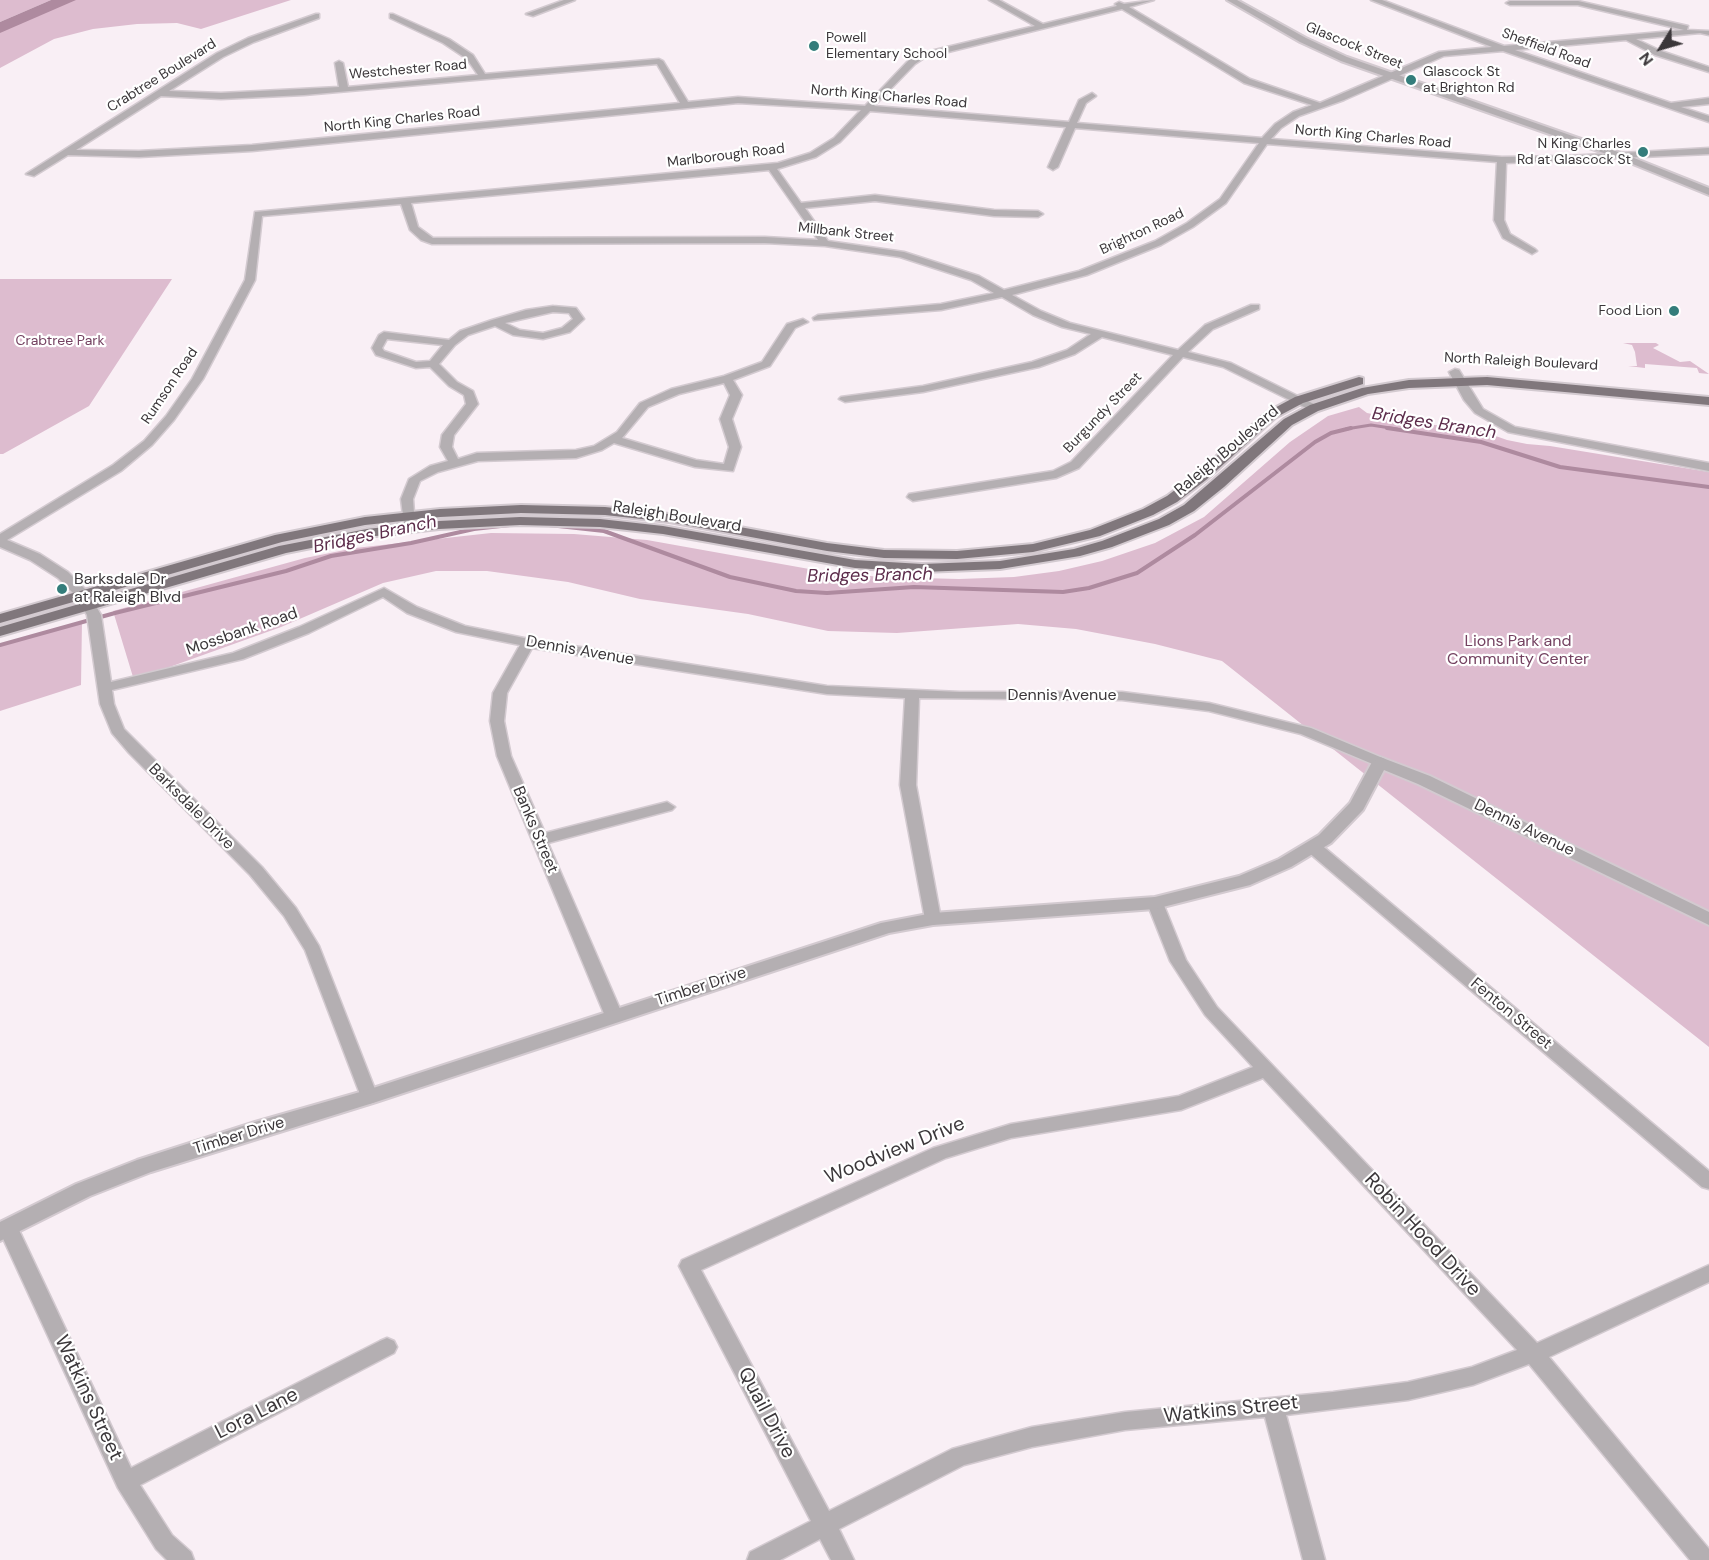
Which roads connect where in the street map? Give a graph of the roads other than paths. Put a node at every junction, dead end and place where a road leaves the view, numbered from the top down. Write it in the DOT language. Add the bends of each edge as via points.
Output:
graph roads {
  1 [pos="571,0"];
  2 [pos="993,0"];
  3 [pos="1113,0"];
  4 [pos="1150,0"];
  5 [pos="1231,0"];
  6 [pos="1375,0"];
  7 [pos="1510,3"];
  8 [pos="1123,6"];
  9 [pos="530,14"];
  10 [pos="316,16"];
  11 [pos="393,16"];
  12 [pos="1041,26"];
  13 [pos="1704,32"];
  14 [pos="1628,38"];
  15 [pos="1502,48"];
  16 [pos="339,63"];
  17 [pos="1709,70"];
  18 [pos="1391,76"];
  19 [pos="483,77"];
  20 [pos="344,90"];
  21 [pos="160,93"];
  22 [pos="1092,96"];
  23 [pos="1709,101"];
  24 [pos="1319,105"];
  25 [pos="1666,105"];
  26 [pos="686,106"];
  27 [pos="868,109"];
  28 [pos="1709,119"];
  29 [pos="1070,125"];
  30 [pos="1265,142"];
  31 [pos="1709,151"];
  32 [pos="67,152"];
  33 [pos="1621,156"];
  34 [pos="1502,160"];
  35 [pos="771,167"];
  36 [pos="1053,167"];
  37 [pos="31,174"];
  38 [pos="1709,192"];
  39 [pos="405,201"];
  40 [pos="798,206"];
  41 [pos="258,214"];
  42 [pos="1038,214"];
  43 [pos="825,243"];
  44 [pos="1532,251"];
  45 [pos="1002,294"];
  46 [pos="1255,307"];
  47 [pos="818,318"];
  48 [pos="496,322"];
  49 [pos="803,322"];
  50 [pos="1099,334"];
  51 [pos="451,343"];
  52 [pos="1182,353"];
  53 [pos="433,364"];
  54 [pos="1458,376"];
  55 [pos="727,380"];
  56 [pos="1709,392"];
  57 [pos="845,399"];
  58 [pos="1299,400"];
  59 [pos="1709,401"];
  60 [pos="1314,408"];
  61 [pos="612,439"];
  62 [pos="454,462"];
  63 [pos="1709,467"];
  64 [pos="913,497"];
  65 [pos="408,522"];
  66 [pos="0,541"];
  67 [pos="384,592"];
  68 [pos="86,601"];
  69 [pos="0,619"];
  70 [pos="0,632"];
  71 [pos="529,643"];
  72 [pos="105,688"];
  73 [pos="912,695"];
  74 [pos="1380,762"];
  75 [pos="667,807"];
  76 [pos="539,840"];
  77 [pos="1313,847"];
  78 [pos="1155,903"];
  79 [pos="933,919"];
  80 [pos="1709,919"];
  81 [pos="615,1016"];
  82 [pos="1264,1070"];
  83 [pos="369,1097"];
  84 [pos="1709,1182"];
  85 [pos="4,1230"];
  86 [pos="689,1266"];
  87 [pos="1709,1273"];
  88 [pos="387,1347"];
  89 [pos="1533,1353"];
  90 [pos="1273,1406"];
  91 [pos="126,1481"];
  92 [pos="824,1524"];
  93 [pos="183,1560"];
  94 [pos="758,1560"];
  95 [pos="843,1560"];
  96 [pos="1314,1560"];
  97 [pos="1704,1560"];
  1 -- 9 [label="street"];
  2 -- 12 [label="street"];
  3 -- 8 [label="street"];
  4 -- 8 [label="street, Marlborough Road"];
  5 -- 18 [label="street, Glascock Street" via="1303,40"];
  6 -- 15 [label="street, Sheffield Road"];
  7 -- 13 [label="street" via="1578,3"];
  8 -- 12 [label="street, Marlborough Road"];
  8 -- 24 [label="street" via="1247,81"];
  10 -- 21 [label="street, Crabtree Boulevard" via="236,46"];
  11 -- 19 [label="street" via="470,57"];
  12 -- 27 [label="street, Marlborough Road" via="921,56"];
  13 -- 14 [label="street, Brighton Road"];
  14 -- 15 [label="street, Brighton Road"];
  14 -- 17 [label="street"];
  15 -- 18 [label="street, Brighton Road" via="1442,54"];
  15 -- 25 [label="street, Sheffield Road"];
  16 -- 20 [label="street"];
  18 -- 24 [label="street, Brighton Road"];
  18 -- 33 [label="street, Glascock Street"];
  19 -- 20 [label="street, Westchester Road"];
  19 -- 26 [label="street, Westchester Road" via="659,61"];
  20 -- 21 [label="street, Westchester Road" via="221,96"];
  21 -- 32 [label="street, Crabtree Boulevard"];
  22 -- 29 [label="street" via="1082,102"];
  23 -- 25 [label="street"];
  24 -- 30 [label="street, Brighton Road" via="1278,126"];
  25 -- 28 [label="street, Sheffield Road"];
  26 -- 27 [label="street, North King Charles Road" via="738,100"];
  26 -- 32 [label="street, North King Charles Road" via="252,148 139,154"];
  27 -- 29 [label="street, North King Charles Road"];
  27 -- 35 [label="street, Marlborough Road" via="825,149"];
  29 -- 30 [label="street, North King Charles Road"];
  29 -- 36 [label="street"];
  30 -- 34 [label="street, North King Charles Road"];
  30 -- 45 [label="street, Brighton Road" via="1223,201 1190,225 1158,243 1083,273"];
  31 -- 33 [label="street, North King Charles Road"];
  32 -- 37 [label="street, Crabtree Boulevard"];
  33 -- 34 [label="street, North King Charles Road"];
  33 -- 38 [label="street, Glascock Street"];
  34 -- 44 [label="street" via="1499,220 1506,236"];
  35 -- 39 [label="street, Marlborough Road"];
  35 -- 40 [label="street"];
  39 -- 41 [label="street, Marlborough Road"];
  39 -- 43 [label="street, Millbank Street" via="413,228 432,241"];
  40 -- 42 [label="street" via="875,198 994,213"];
  40 -- 43 [label="street"];
  41 -- 66 [label="street, Rumson Road" via="250,280 197,379 170,418 148,443 117,468"];
  43 -- 45 [label="street, Millbank Street" via="921,259 975,278"];
  45 -- 47 [label="street, Brighton Road" via="941,307"];
  45 -- 50 [label="street, Millbank Street" via="1037,314"];
  46 -- 52 [label="street, Burgundy Street" via="1209,327"];
  48 -- 48 [label="street" via="553,309 572,310 579,319 566,330 543,336 517,333"];
  48 -- 51 [label="street" via="464,333"];
  49 -- 55 [label="street" via="791,326 766,364"];
  50 -- 52 [label="street, Millbank Street"];
  50 -- 57 [label="street" via="1071,352 1035,365 923,389"];
  51 -- 53 [label="street"];
  51 -- 53 [label="street" via="384,335 377,348 397,360"];
  52 -- 58 [label="street, Millbank Street" via="1227,365"];
  52 -- 64 [label="street, Burgundy Street" via="1075,465 1056,474"];
  53 -- 62 [label="street" via="469,393 472,404 448,435 446,447"];
  54 -- 56 [label="main road, North Raleigh Boulevard" via="1483,372"];
  54 -- 58 [label="main road, North Raleigh Boulevard" via="1379,377"];
  54 -- 59 [label="main road, North Raleigh Boulevard"];
  54 -- 60 [label="main road, North Raleigh Boulevard" via="1389,386"];
  54 -- 63 [label="street" via="1479,411 1512,430"];
  55 -- 61 [label="street" via="675,391 644,405 621,434"];
  55 -- 61 [label="street" via="736,395 726,419 735,447 729,468 695,463"];
  58 -- 60 [label="street, Millbank Street"];
  58 -- 65 [label="main road, Raleigh Boulevard" via="1271,416 1172,500 1095,533 1004,552 921,556 859,552 669,518 605,512 521,509"];
  60 -- 65 [label="main road, Raleigh Boulevard" via="1268,438 1190,508 1164,522 1096,547 1000,565 922,568 855,564 663,530 600,523"];
  61 -- 62 [label="street" via="576,454 477,457"];
  62 -- 65 [label="street" via="415,480 407,499"];
  65 -- 68 [label="main road, Raleigh Boulevard" via="284,549"];
  66 -- 68 [label="street, Barksdale Drive" via="63,575"];
  67 -- 71 [label="street, Dennis Avenue" via="412,610 461,628"];
  67 -- 72 [label="street, Mossbank Road" via="238,656"];
  68 -- 69 [label="main road, Raleigh Boulevard"];
  68 -- 70 [label="main road, Raleigh Boulevard"];
  68 -- 72 [label="street, Barksdale Drive" via="94,615 101,647"];
  71 -- 73 [label="street, Dennis Avenue" via="827,690"];
  71 -- 76 [label="street, Banks Street" via="500,693 497,721 504,756"];
  72 -- 83 [label="street, Barksdale Drive" via="117,730 290,912 313,951"];
  73 -- 74 [label="street, Dennis Avenue" via="1122,696 1209,707 1306,731"];
  73 -- 79 [label="street" via="908,785"];
  74 -- 77 [label="street, Timber Drive" via="1357,806 1340,826"];
  74 -- 80 [label="street, Dennis Avenue"];
  75 -- 76 [label="street"];
  76 -- 81 [label="street, Banks Street"];
  77 -- 78 [label="street, Timber Drive" via="1244,881"];
  77 -- 84 [label="street, Fenton Street"];
  78 -- 79 [label="street, Timber Drive"];
  78 -- 82 [label="street, Robin Hood Drive" via="1178,961 1206,1003"];
  79 -- 81 [label="street, Timber Drive" via="887,927 831,944"];
  81 -- 83 [label="street, Timber Drive"];
  82 -- 86 [label="street, Woodview Drive" via="1181,1103 1011,1131 940,1153"];
  82 -- 89 [label="street, Robin Hood Drive"];
  83 -- 85 [label="street, Timber Drive" via="144,1166"];
  85 -- 91 [label="street, Watkins Street"];
  86 -- 92 [label="street, Quail Drive"];
  87 -- 89 [label="street, Watkins Street"];
  88 -- 91 [label="street, Lora Lane"];
  89 -- 90 [label="street, Watkins Street" via="1473,1376 1408,1391"];
  89 -- 97 [label="street, Robin Hood Drive"];
  90 -- 92 [label="street, Watkins Street" via="1125,1421 1032,1437 960,1456"];
  90 -- 96 [label="street"];
  91 -- 93 [label="street, Watkins Street" via="164,1542"];
  92 -- 94 [label="street, Watkins Street"];
  92 -- 95 [label="street, Quail Drive"];
}
